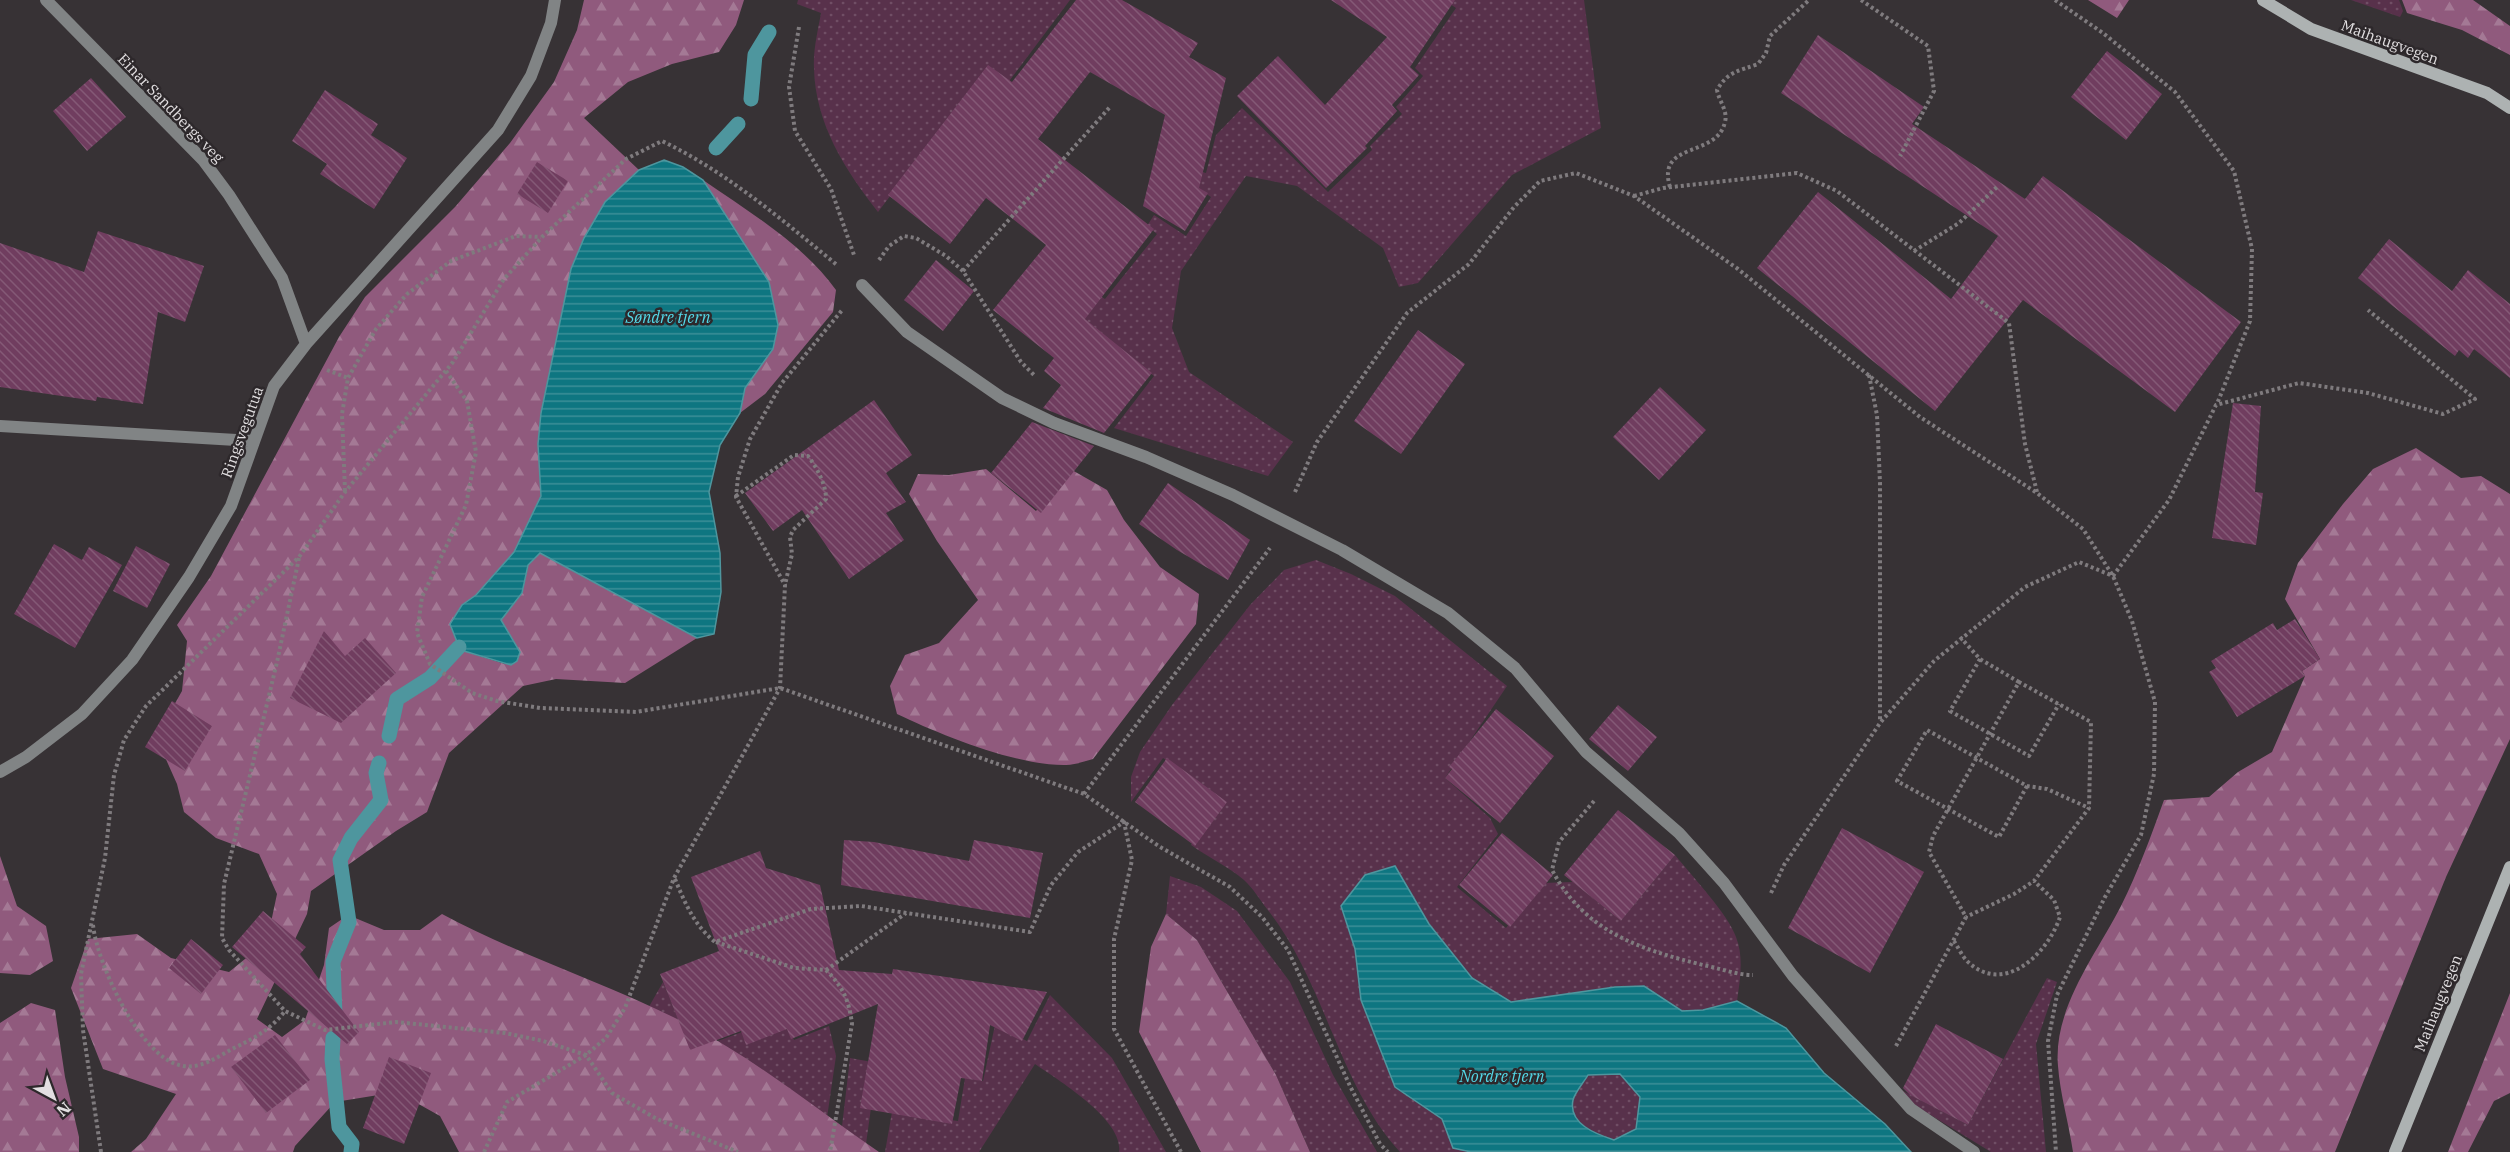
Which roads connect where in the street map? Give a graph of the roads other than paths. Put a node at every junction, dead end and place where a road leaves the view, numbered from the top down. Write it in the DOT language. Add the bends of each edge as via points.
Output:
graph roads {
  1 [pos="46,0"];
  2 [pos="555,0"];
  3 [pos="2263,0"];
  4 [pos="2510,108"];
  5 [pos="862,285"];
  6 [pos="306,344"];
  7 [pos="0,426"];
  8 [pos="253,441"];
  9 [pos="0,772"];
  10 [pos="2510,867"];
  11 [pos="1974,1152"];
  12 [pos="2395,1152"];
  1 -- 6 [label="street, Einar Sandbergs veg" via="210,168 282,278"];
  2 -- 6 [label="street, Ringsvegutua" via="551,23 531,76 498,130"];
  3 -- 4 [label="street, Maihaugvegen" via="2310,29 2487,93"];
  5 -- 11 [label="street" via="907,332 1002,398 1054,423 1195,477 1342,550 1448,613 1515,668 1586,752 1679,833 1755,924 1792,976 1911,1109"];
  6 -- 8 [label="street, Ringsvegutua" via="274,386"];
  7 -- 8 [label="street"];
  8 -- 9 [label="street, Ringsvegutua" via="231,506 189,577 132,660 82,714"];
  10 -- 12 [label="street, Maihaugvegen"];
}
